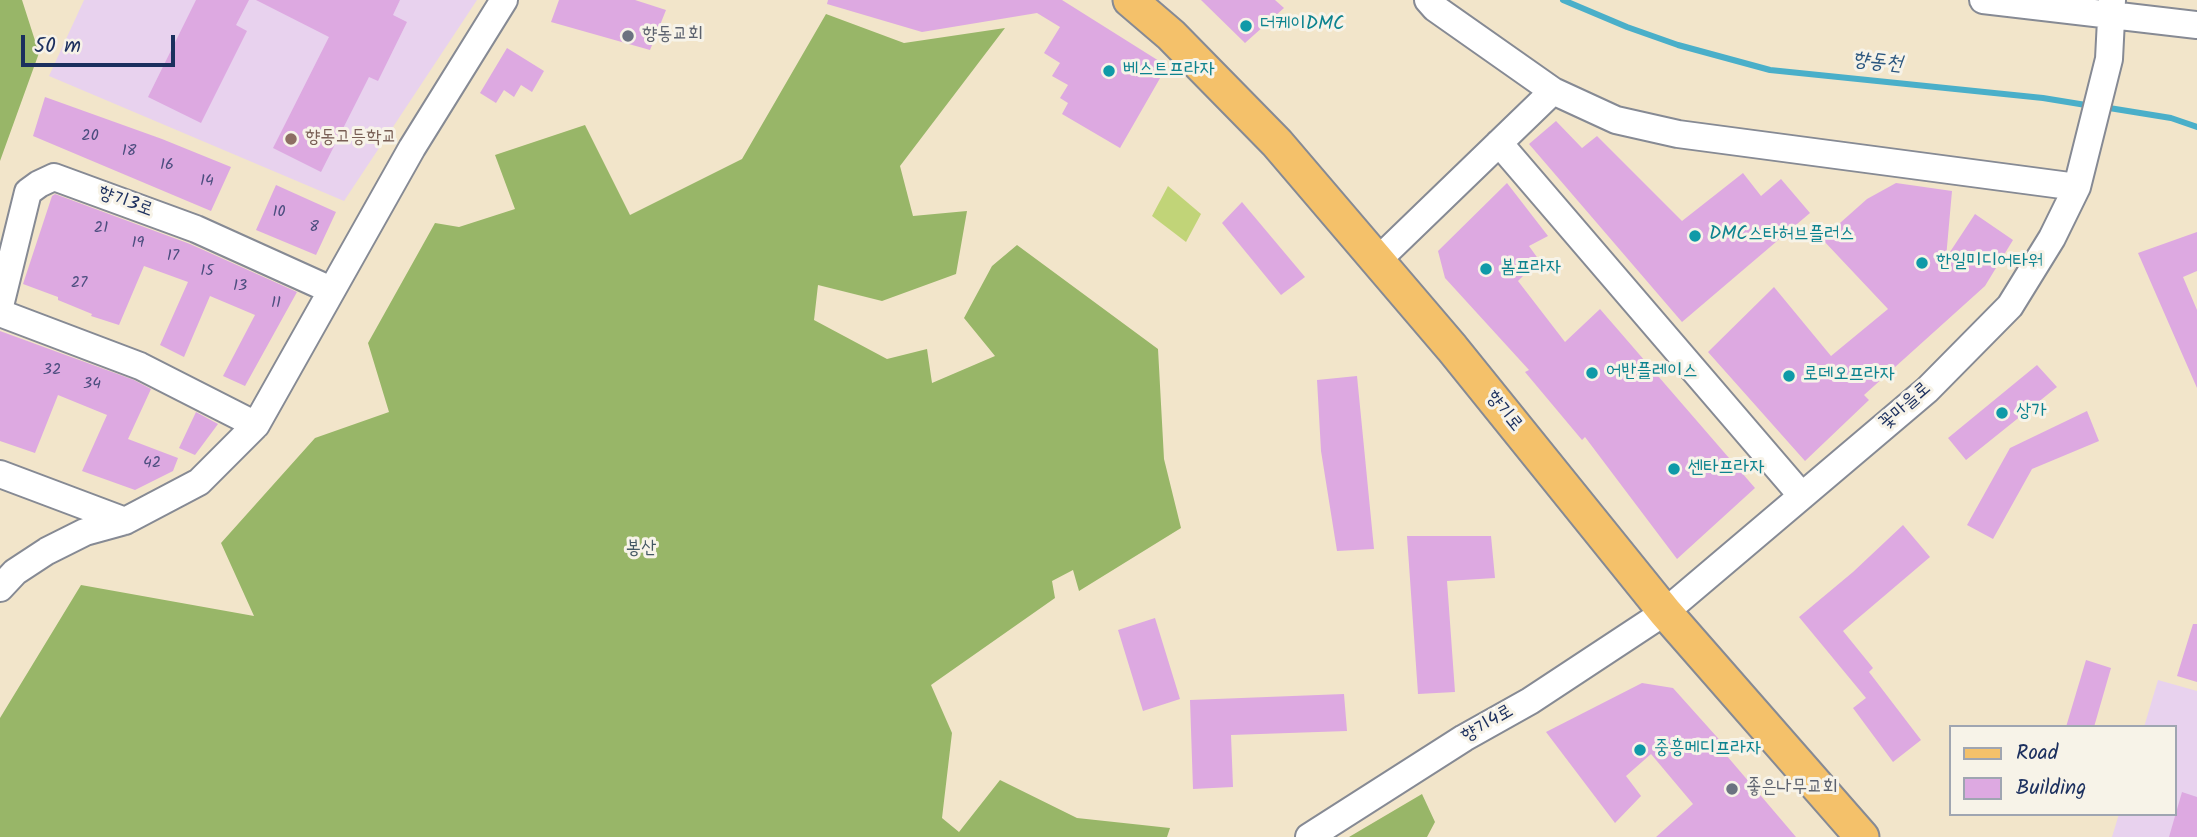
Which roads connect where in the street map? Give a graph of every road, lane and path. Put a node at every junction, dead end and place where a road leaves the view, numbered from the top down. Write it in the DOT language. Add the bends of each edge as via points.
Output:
graph roads {
  1 [pos="505,0"];
  2 [pos="1130,0"];
  3 [pos="1428,0"];
  4 [pos="1983,0"];
  5 [pos="2112,7"];
  6 [pos="2197,25"];
  7 [pos="1553,91"];
  8 [pos="1499,143"];
  9 [pos="2077,187"];
  10 [pos="1377,261"];
  11 [pos="331,290"];
  12 [pos="0,306"];
  13 [pos="0,313"];
  14 [pos="256,425"];
  15 [pos="0,474"];
  16 [pos="1802,496"];
  17 [pos="125,521"];
  18 [pos="0,588"];
  19 [pos="1665,612"];
  20 [pos="1309,837"];
  21 [pos="1862,837"];
  1 -- 11 [label="street" via="412,148"];
  2 -- 10 [label="main road, 향기로" via="1171,35 1277,143"];
  3 -- 7 [label="street"];
  4 -- 5 [label="street"];
  5 -- 6 [label="street"];
  5 -- 9 [label="street, 꽃마을로" via="2109,59"];
  7 -- 8 [label="street"];
  7 -- 9 [label="street" via="1616,120 1678,134"];
  8 -- 10 [label="street"];
  8 -- 16 [label="street"];
  9 -- 16 [label="street, 꽃마을로" via="2010,306 1927,390"];
  10 -- 19 [label="main road, 향기로"];
  11 -- 12 [label="street, 향기3로" via="196,229 54,177 28,192"];
  11 -- 14 [label="street"];
  13 -- 14 [label="street" via="141,366"];
  14 -- 17 [label="street" via="199,482"];
  15 -- 17 [label="street"];
  16 -- 19 [label="street, 꽃마을로"];
  17 -- 18 [label="street" via="85,532 47,551"];
  19 -- 20 [label="street, 향기4로" via="1531,701"];
  19 -- 21 [label="main road, 향기로"];
}
